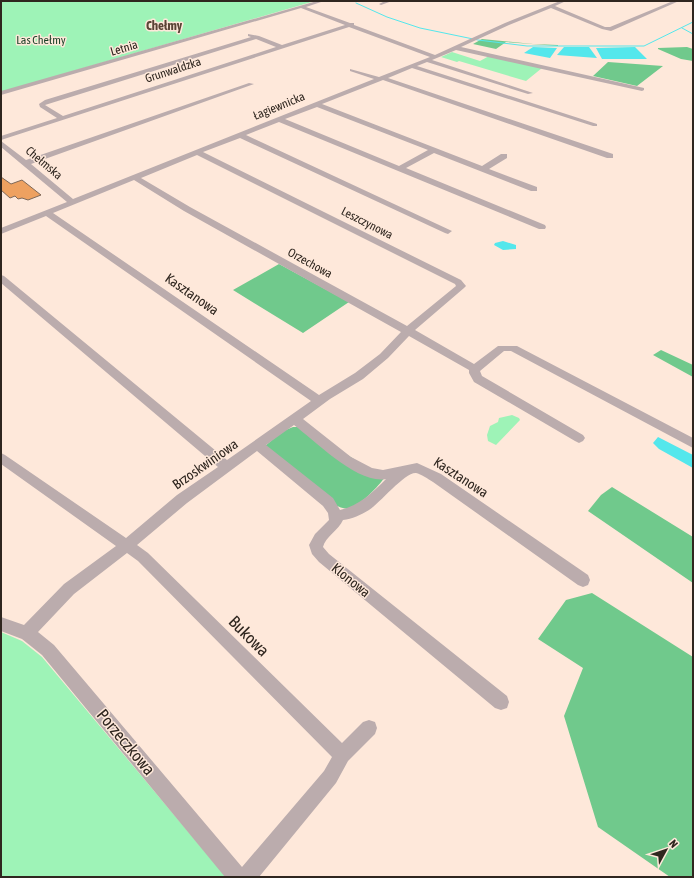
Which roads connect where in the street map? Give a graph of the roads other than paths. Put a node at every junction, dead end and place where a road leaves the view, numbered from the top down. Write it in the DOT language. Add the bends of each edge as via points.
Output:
graph roads {
  1 [pos="322,1"];
  2 [pos="390,1"];
  3 [pos="564,1"];
  4 [pos="662,1"];
  5 [pos="677,1"];
  6 [pos="381,4"];
  7 [pos="671,4"];
  8 [pos="551,6"];
  9 [pos="302,7"];
  10 [pos="352,24"];
  11 [pos="230,27"];
  12 [pos="237,30"];
  13 [pos="244,32"];
  14 [pos="257,37"];
  15 [pos="282,46"];
  16 [pos="456,48"];
  17 [pos="435,57"];
  18 [pos="426,60"];
  19 [pos="412,66"];
  20 [pos="352,70"];
  21 [pos="381,78"];
  22 [pos="251,84"];
  23 [pos="642,89"];
  24 [pos="530,92"];
  25 [pos="1,93"];
  26 [pos="316,104"];
  27 [pos="62,118"];
  28 [pos="279,119"];
  29 [pos="595,125"];
  30 [pos="240,135"];
  31 [pos="1,138"];
  32 [pos="1,143"];
  33 [pos="434,150"];
  34 [pos="197,152"];
  35 [pos="504,156"];
  36 [pos="610,156"];
  37 [pos="26,164"];
  38 [pos="399,169"];
  39 [pos="483,169"];
  40 [pos="134,177"];
  41 [pos="534,189"];
  42 [pos="72,202"];
  43 [pos="47,213"];
  44 [pos="542,227"];
  45 [pos="1,231"];
  46 [pos="448,231"];
  47 [pos="1,278"];
  48 [pos="408,331"];
  49 [pos="475,369"];
  50 [pos="320,401"];
  51 [pos="295,419"];
  52 [pos="579,438"];
  53 [pos="693,443"];
  54 [pos="258,445"];
  55 [pos="1,458"];
  56 [pos="227,468"];
  57 [pos="403,471"];
  58 [pos="337,516"];
  59 [pos="127,545"];
  60 [pos="583,580"];
  61 [pos="1,624"];
  62 [pos="27,633"];
  63 [pos="501,702"];
  64 [pos="370,728"];
  65 [pos="342,755"];
  66 [pos="238,877"];
  67 [pos="247,877"];
  1 -- 9 [label="street, Letnia"];
  2 -- 6 [label="street"];
  3 -- 8 [label="street, Łagiewnicka"];
  4 -- 7 [label="street"];
  5 -- 7 [label="street"];
  7 -- 8 [label="street" via="614,29 604,28"];
  8 -- 16 [label="street, Łagiewnicka"];
  9 -- 10 [label="street"];
  9 -- 11 [label="street, Letnia"];
  10 -- 15 [label="street, Grunwaldzka"];
  10 -- 17 [label="street"];
  11 -- 12 [label="street"];
  11 -- 25 [label="street, Letnia"];
  13 -- 14 [label="street"];
  14 -- 15 [label="street"];
  14 -- 27 [label="street" via="42,104"];
  15 -- 27 [label="street, Grunwaldzka"];
  16 -- 17 [label="street, Łagiewnicka"];
  16 -- 23 [label="street"];
  17 -- 18 [label="street, Łagiewnicka"];
  18 -- 19 [label="street, Łagiewnicka"];
  18 -- 24 [label="street"];
  19 -- 21 [label="street, Łagiewnicka"];
  19 -- 29 [label="street"];
  20 -- 21 [label="street"];
  21 -- 26 [label="street, Łagiewnicka"];
  21 -- 36 [label="street"];
  22 -- 37 [label="street"];
  26 -- 28 [label="street, Łagiewnicka"];
  26 -- 33 [label="street"];
  27 -- 31 [label="street, Grunwaldzka"];
  28 -- 30 [label="street, Łagiewnicka"];
  28 -- 38 [label="street"];
  30 -- 34 [label="street, Łagiewnicka"];
  30 -- 46 [label="street"];
  32 -- 37 [label="street, Chełmska"];
  33 -- 38 [label="street"];
  33 -- 39 [label="street"];
  34 -- 40 [label="street, Łagiewnicka"];
  34 -- 48 [label="street, Leszczynowa" via="460,284 461,288"];
  35 -- 39 [label="street"];
  37 -- 42 [label="street, Chełmska"];
  38 -- 44 [label="street"];
  39 -- 41 [label="street"];
  40 -- 42 [label="street, Łagiewnicka"];
  40 -- 48 [label="street, Orzechowa"];
  42 -- 43 [label="street, Łagiewnicka"];
  43 -- 45 [label="street, Łagiewnicka"];
  43 -- 50 [label="street, Kasztanowa"];
  47 -- 56 [label="street"];
  48 -- 49 [label="street, Orzechowa"];
  48 -- 50 [label="street, Brzoskwiniowa" via="384,356 359,376"];
  49 -- 52 [label="street, Orzechowa" via="474,373 478,380"];
  49 -- 53 [label="street" via="502,348 513,348"];
  50 -- 51 [label="street, Brzoskwiniowa"];
  51 -- 54 [label="street, Brzoskwiniowa"];
  51 -- 57 [label="street, Kasztanowa" via="360,469 383,475"];
  54 -- 56 [label="street, Brzoskwiniowa"];
  54 -- 58 [label="street" via="328,502"];
  55 -- 59 [label="street, Bukowa"];
  56 -- 59 [label="street, Brzoskwiniowa" via="182,499"];
  57 -- 58 [label="street" via="366,505"];
  57 -- 60 [label="street, Kasztanowa" via="417,468 437,478"];
  58 -- 63 [label="street, Klonowa" via="316,545 324,558"];
  59 -- 62 [label="street, Brzoskwiniowa" via="69,589"];
  59 -- 65 [label="street, Bukowa" via="143,557"];
  61 -- 62 [label="street, Porzeczkowa"];
  62 -- 66 [label="street, Porzeczkowa" via="48,650"];
  64 -- 65 [label="street"];
  65 -- 67 [label="street" via="330,777"];
}
